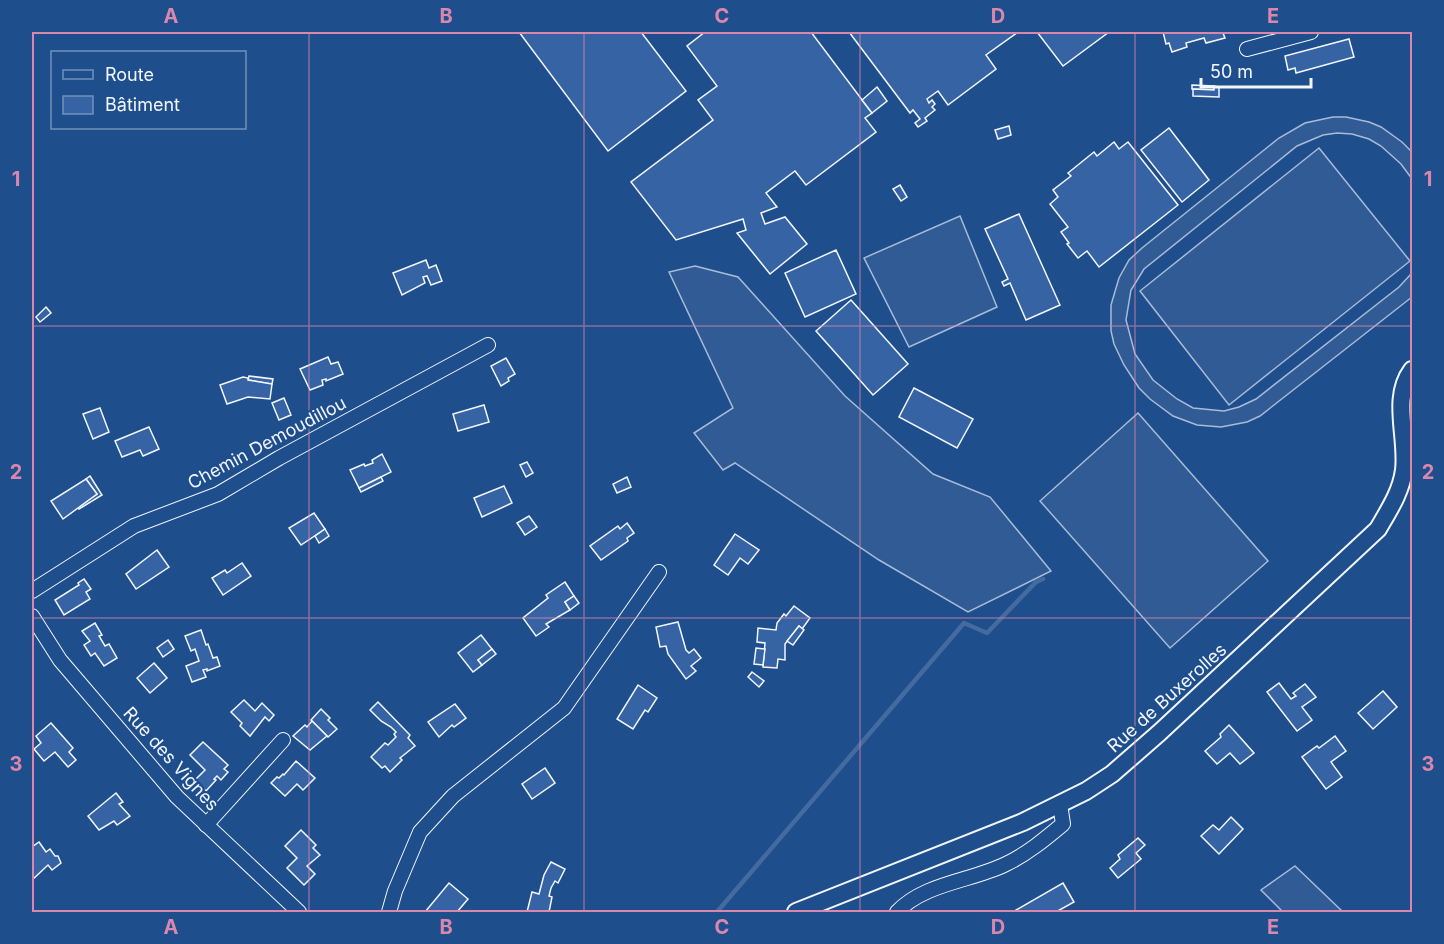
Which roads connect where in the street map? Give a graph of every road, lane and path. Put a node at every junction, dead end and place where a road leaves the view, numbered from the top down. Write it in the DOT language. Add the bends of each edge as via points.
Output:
graph roads {
  1 [pos="1311,32"];
  2 [pos="1247,49"];
  3 [pos="488,345"];
  4 [pos="1413,370"];
  5 [pos="659,572"];
  6 [pos="32,591"];
  7 [pos="32,616"];
  8 [pos="283,740"];
  9 [pos="1060,804"];
  10 [pos="206,825"];
  11 [pos="299,912"];
  12 [pos="389,912"];
  13 [pos="796,912"];
  14 [pos="897,912"];
  1 -- 2 [label="street"];
  3 -- 6 [label="street, Chemin Demoudillou" via="218,494 134,526"];
  4 -- 9 [label="street, Rue de Buxerolles" via="1401,394 1404,468 1399,491 1378,529 1159,733 1086,791"];
  5 -- 12 [label="street" via="564,708 453,796 420,832"];
  7 -- 10 [label="street, Rue des Vignes" via="67,668 177,797"];
  8 -- 10 [label="street"];
  9 -- 13 [label="street, Rue de Buxerolles"];
  9 -- 14 [label="street" via="1063,824 1042,843 1006,864 922,894"];
  10 -- 11 [label="street, Rue des Vignes"];
}
